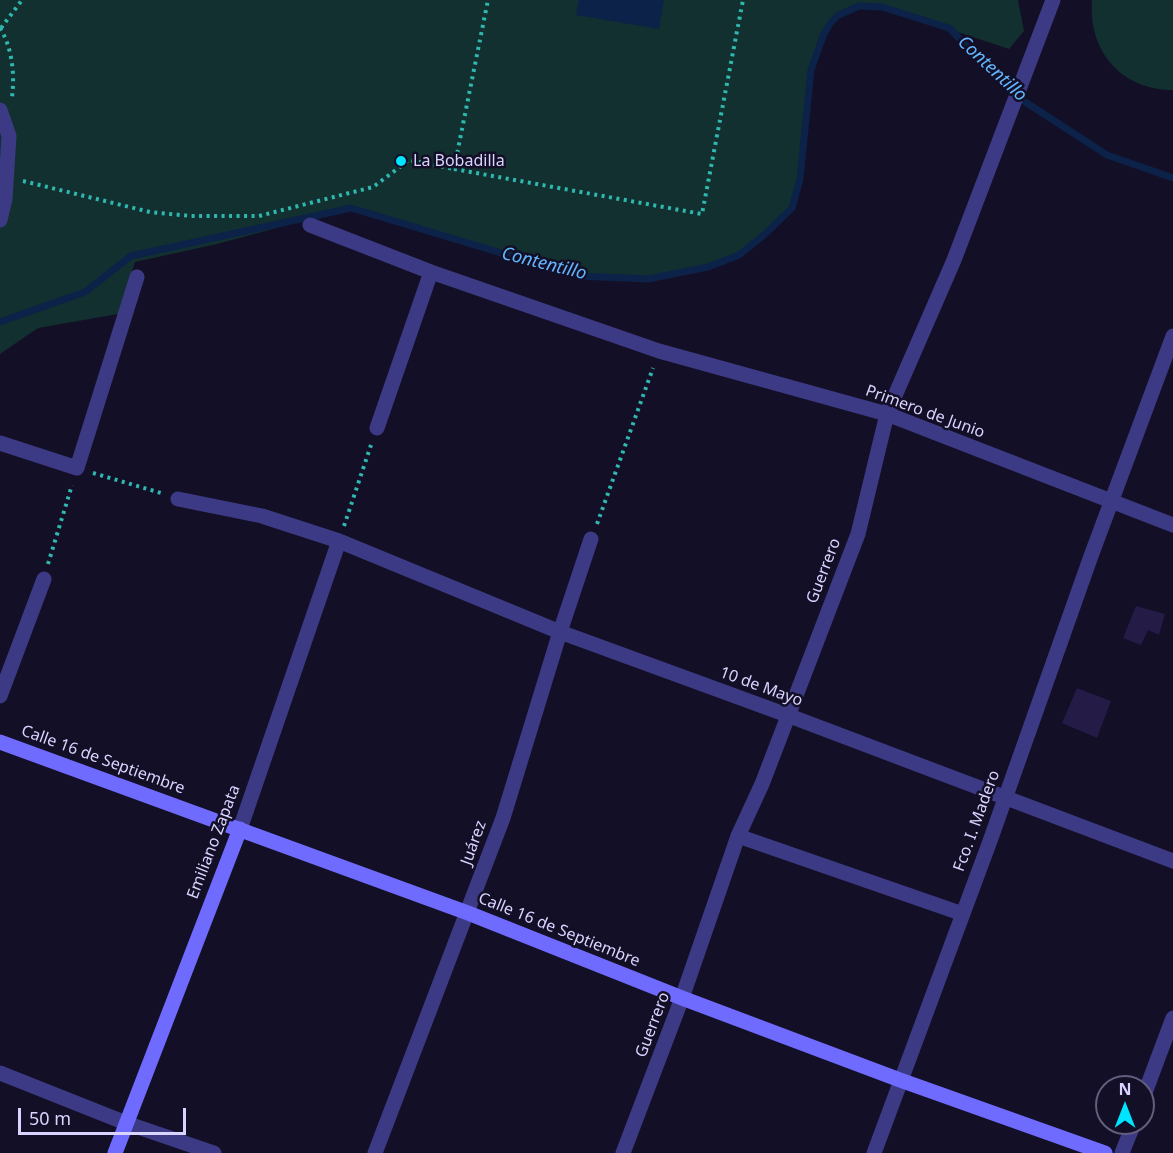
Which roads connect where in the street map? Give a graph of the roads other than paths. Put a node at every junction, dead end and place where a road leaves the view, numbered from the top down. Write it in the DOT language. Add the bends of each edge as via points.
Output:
graph roads {
  1 [pos="1053,0"];
  2 [pos="5,109"];
  3 [pos="0,220"];
  4 [pos="310,225"];
  5 [pos="431,272"];
  6 [pos="137,277"];
  7 [pos="1173,336"];
  8 [pos="887,414"];
  9 [pos="377,428"];
  10 [pos="0,443"];
  11 [pos="178,499"];
  12 [pos="1112,501"];
  13 [pos="1173,525"];
  14 [pos="591,539"];
  15 [pos="339,541"];
  16 [pos="44,579"];
  17 [pos="560,632"];
  18 [pos="0,696"];
  19 [pos="787,715"];
  20 [pos="0,742"];
  21 [pos="1004,799"];
  22 [pos="240,829"];
  23 [pos="738,836"];
  24 [pos="1173,861"];
  25 [pos="468,913"];
  26 [pos="963,914"];
  27 [pos="682,998"];
  28 [pos="1173,1018"];
  29 [pos="0,1073"];
  30 [pos="1152,1075"];
  31 [pos="900,1080"];
  32 [pos="126,1123"];
  33 [pos="1129,1135"];
  34 [pos="115,1153"];
  35 [pos="214,1153"];
  36 [pos="375,1153"];
  37 [pos="623,1153"];
  38 [pos="874,1153"];
  39 [pos="1105,1153"];
  40 [pos="1122,1153"];
  1 -- 8 [label="street, Guerrero" via="954,260"];
  2 -- 3 [label="street" via="9,136"];
  4 -- 5 [label="street, Primero de Junio"];
  5 -- 8 [label="street, Primero de Junio" via="659,351"];
  5 -- 9 [label="street"];
  6 -- 10 [label="street" via="77,468"];
  7 -- 12 [label="street, Fco. I. Madero"];
  8 -- 12 [label="street, Primero de Junio"];
  8 -- 19 [label="street, Guerrero" via="858,534"];
  11 -- 15 [label="street, 10 de Mayo" via="262,516"];
  12 -- 13 [label="street, Primero de Junio"];
  12 -- 21 [label="street, Fco. I. Madero"];
  14 -- 17 [label="street, Juárez"];
  15 -- 17 [label="street, 10 de Mayo"];
  15 -- 22 [label="street, Emiliano Zapata"];
  16 -- 18 [label="street"];
  17 -- 19 [label="street, 10 de Mayo"];
  17 -- 25 [label="street, Juárez" via="503,818"];
  19 -- 21 [label="street, 10 de Mayo"];
  19 -- 23 [label="street, Guerrero"];
  20 -- 22 [label="street, Calle 16 de Septiembre"];
  21 -- 24 [label="street, 10 de Mayo"];
  21 -- 26 [label="street, Fco. I. Madero"];
  22 -- 25 [label="street, Calle 16 de Septiembre"];
  22 -- 32 [label="street, Emiliano Zapata"];
  23 -- 26 [label="street"];
  23 -- 27 [label="street, Guerrero"];
  25 -- 27 [label="street, Calle 16 de Septiembre"];
  25 -- 36 [label="street, Juárez"];
  26 -- 31 [label="street, Fco. I. Madero"];
  27 -- 31 [label="street, Calle 16 de Septiembre"];
  27 -- 37 [label="street, Guerrero"];
  28 -- 30 [label="street"];
  29 -- 32 [label="street"];
  31 -- 38 [label="street, Fco. I. Madero"];
  31 -- 39 [label="street, Calle 16 de Septiembre"];
  32 -- 34 [label="street, Emiliano Zapata"];
  32 -- 35 [label="street"];
  33 -- 40 [label="street"];
}
